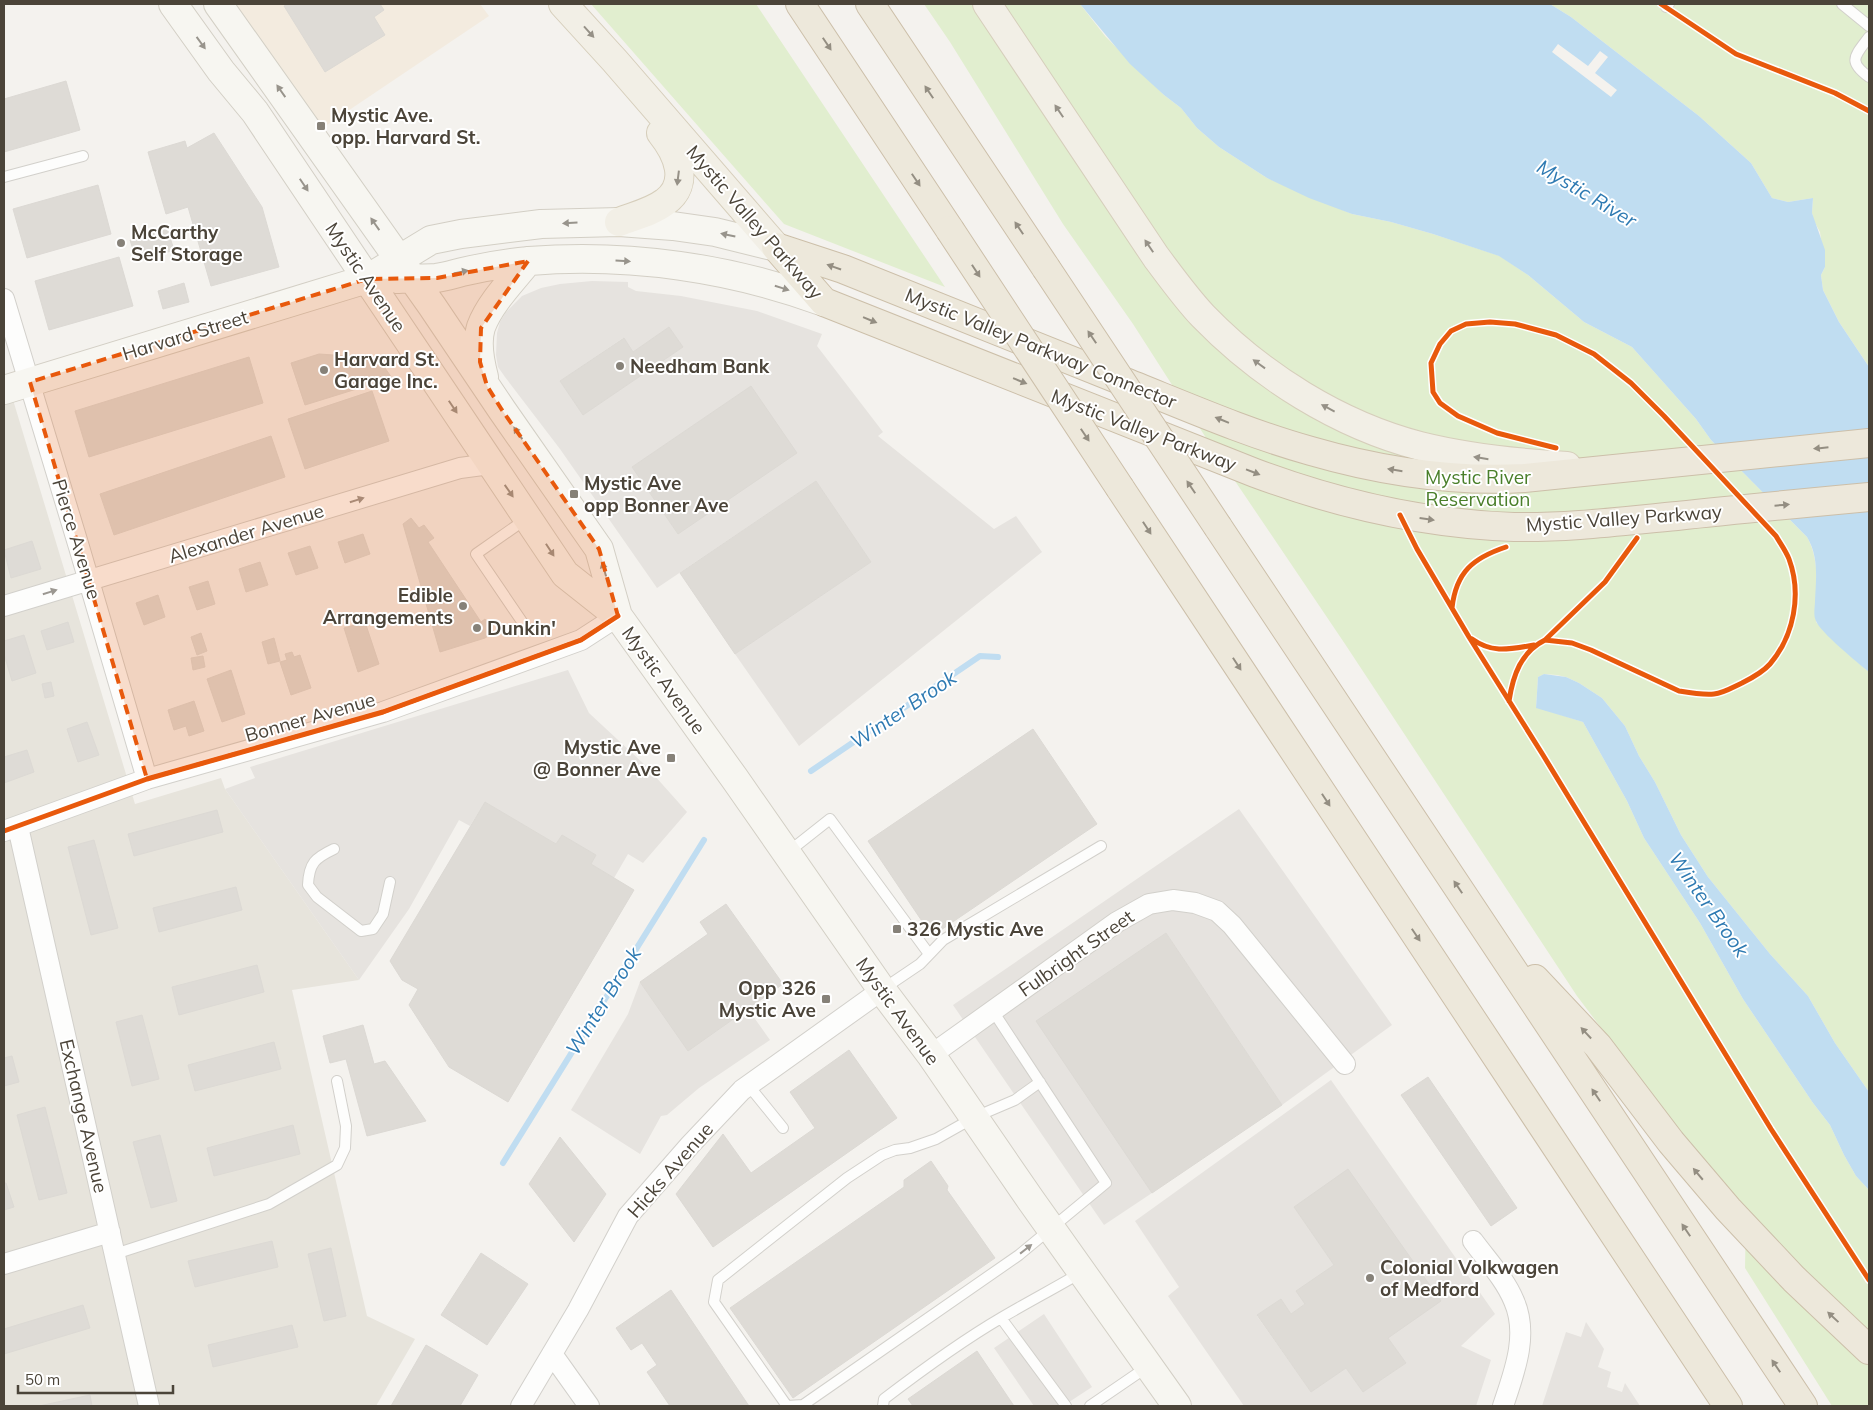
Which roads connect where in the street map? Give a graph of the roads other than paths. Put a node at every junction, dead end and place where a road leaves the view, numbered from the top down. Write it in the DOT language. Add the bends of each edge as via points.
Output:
graph roads {
  1 [pos="173,4"];
  2 [pos="218,4"];
  3 [pos="563,4"];
  4 [pos="800,4"];
  5 [pos="870,4"];
  6 [pos="987,4"];
  7 [pos="1842,4"];
  8 [pos="1869,26"];
  9 [pos="1869,37"];
  10 [pos="615,61"];
  11 [pos="1869,77"];
  12 [pos="84,156"];
  13 [pos="4,177"];
  14 [pos="619,222"];
  15 [pos="776,247"];
  16 [pos="528,261"];
  17 [pos="406,269"];
  18 [pos="367,280"];
  19 [pos="4,299"];
  20 [pos="824,302"];
  21 [pos="30,382"];
  22 [pos="487,386"];
  23 [pos="4,390"];
  24 [pos="1869,444"];
  25 [pos="1687,460"];
  26 [pos="490,464"];
  27 [pos="1869,497"];
  28 [pos="528,518"];
  29 [pos="89,580"];
  30 [pos="4,606"];
  31 [pos="618,616"];
  32 [pos="527,629"];
  33 [pos="148,779"];
  34 [pos="11,829"];
  35 [pos="1101,846"];
  36 [pos="334,849"];
  37 [pos="787,853"];
  38 [pos="390,882"];
  39 [pos="1482,923"];
  40 [pos="929,954"];
  41 [pos="882,990"];
  42 [pos="994,1011"];
  43 [pos="931,1055"];
  44 [pos="1346,1064"];
  45 [pos="337,1081"];
  46 [pos="1040,1082"];
  47 [pos="749,1086"];
  48 [pos="975,1117"];
  49 [pos="783,1128"];
  50 [pos="1052,1230"];
  51 [pos="110,1232"];
  52 [pos="1473,1241"];
  53 [pos="115,1254"];
  54 [pos="4,1264"];
  55 [pos="1082,1271"];
  56 [pos="1001,1318"];
  57 [pos="1869,1350"];
  58 [pos="552,1354"];
  59 [pos="1149,1366"];
  60 [pos="149,1406"];
  61 [pos="521,1406"];
  62 [pos="589,1406"];
  63 [pos="884,1406"];
  64 [pos="1066,1406"];
  65 [pos="1090,1406"];
  66 [pos="1177,1406"];
  67 [pos="1503,1406"];
  68 [pos="1728,1406"];
  69 [pos="1803,1406"];
  1 -- 18 [label="main road, Mystic Avenue, one-way" via="255,112"];
  17 -- 2 [label="main road, Mystic Avenue, one-way"];
  3 -- 10 [label="main road, Mystic Valley Parkway, one-way"];
  4 -- 68 [label="highway, one-way, bridge"];
  39 -- 5 [label="highway, one-way, bridge"];
  25 -- 6 [label="main road, one-way" via="1570,466 1461,455 1381,433 1326,408 1286,384 1216,329 1176,285"];
  7 -- 8 [label="lane"];
  9 -- 11 [label="lane" via="1858,52 1856,61 1858,69"];
  10 -- 14 [label="main road, one-way" via="648,119 672,147 679,172 676,190 667,201"];
  10 -- 15 [label="main road, Mystic Valley Parkway"];
  12 -- 13 [label="lane"];
  15 -- 14 [label="main road, Mystic Valley Parkway Connector, one-way" via="715,232"];
  14 -- 17 [label="main road, Mystic Valley Parkway Connector, one-way" via="541,224 431,240"];
  15 -- 20 [label="highway, Mystic Valley Parkway"];
  25 -- 15 [label="highway, Mystic Valley Parkway Connector, one-way" via="1559,476 1497,479 1422,474 1347,461 1241,428 842,270"];
  17 -- 16 [label="main road, one-way" via="437,278"];
  16 -- 20 [label="main road, one-way" via="611,260 675,266 752,280"];
  16 -- 22 [label="main road" via="493,305 481,328 480,362"];
  17 -- 18 [label="main road, Harvard Street"];
  17 -- 22 [label="main road, Mystic Avenue"];
  18 -- 21 [label="main road, Harvard Street"];
  18 -- 26 [label="main road, Mystic Avenue, one-way"];
  19 -- 21 [label="street, Pierce Avenue"];
  20 -- 27 [label="highway, Mystic Valley Parkway, one-way" via="1289,486 1361,507 1437,520 1513,527 1589,525"];
  21 -- 23 [label="main road, Harvard Street"];
  21 -- 29 [label="street, Pierce Avenue"];
  31 -- 22 [label="main road, Mystic Avenue, one-way" via="599,549"];
  24 -- 25 [label="highway, one-way"];
  26 -- 28 [label="main road, Mystic Avenue, one-way"];
  29 -- 26 [label="street, Alexander Avenue, one-way" via="460,468"];
  28 -- 31 [label="main road, Mystic Avenue, one-way" via="565,574"];
  28 -- 32 [label="lane" via="476,554"];
  30 -- 29 [label="street, Alexander Avenue, one-way"];
  29 -- 33 [label="street, Pierce Avenue"];
  31 -- 33 [label="street, Bonner Avenue" via="580,640 383,712"];
  31 -- 37 [label="main road, Mystic Avenue"];
  33 -- 34 [label="street, Bonner Avenue"];
  34 -- 51 [label="street, Exchange Avenue"];
  35 -- 40 [label="lane" via="943,940"];
  36 -- 38 [label="lane" via="318,857 308,870 308,885 317,897 361,930 373,930 378,922"];
  37 -- 40 [label="lane" via="830,819"];
  37 -- 41 [label="main road, Mystic Avenue"];
  57 -- 39 [label="highway, one-way" via="1734,1216 1671,1142 1598,1046"];
  69 -- 39 [label="highway, one-way"];
  40 -- 41 [label="lane"];
  41 -- 43 [label="main road, Mystic Avenue"];
  41 -- 47 [label="street, Hicks Avenue"];
  42 -- 43 [label="street, Fulbright Street"];
  42 -- 44 [label="street, Fulbright Street" via="1093,938 1149,904 1173,900 1194,903 1216,910 1232,925"];
  42 -- 46 [label="lane"];
  43 -- 48 [label="main road, Mystic Avenue"];
  45 -- 53 [label="lane" via="346,1126 345,1148 337,1165 269,1204"];
  46 -- 48 [label="lane" via="1016,1100"];
  46 -- 50 [label="lane" via="1106,1183"];
  47 -- 49 [label="lane"];
  47 -- 58 [label="street, Hicks Avenue" via="690,1145 628,1216"];
  48 -- 50 [label="main road, Mystic Avenue"];
  48 -- 50 [label="lane, one-way" via="936,1139 882,1155 847,1178 718,1280 714,1302 786,1406 803,1405"];
  50 -- 55 [label="main road, Mystic Avenue"];
  51 -- 53 [label="street, Exchange Avenue"];
  51 -- 54 [label="street"];
  52 -- 67 [label="street" via="1508,1288 1520,1319 1520,1347"];
  53 -- 60 [label="street, Exchange Avenue"];
  55 -- 56 [label="lane"];
  55 -- 59 [label="main road, Mystic Avenue"];
  56 -- 63 [label="lane" via="930,1364 884,1399"];
  56 -- 64 [label="lane"];
  58 -- 61 [label="street, Hicks Avenue"];
  58 -- 62 [label="street"];
  59 -- 65 [label="lane"];
  59 -- 66 [label="main road, Mystic Avenue"];
}
